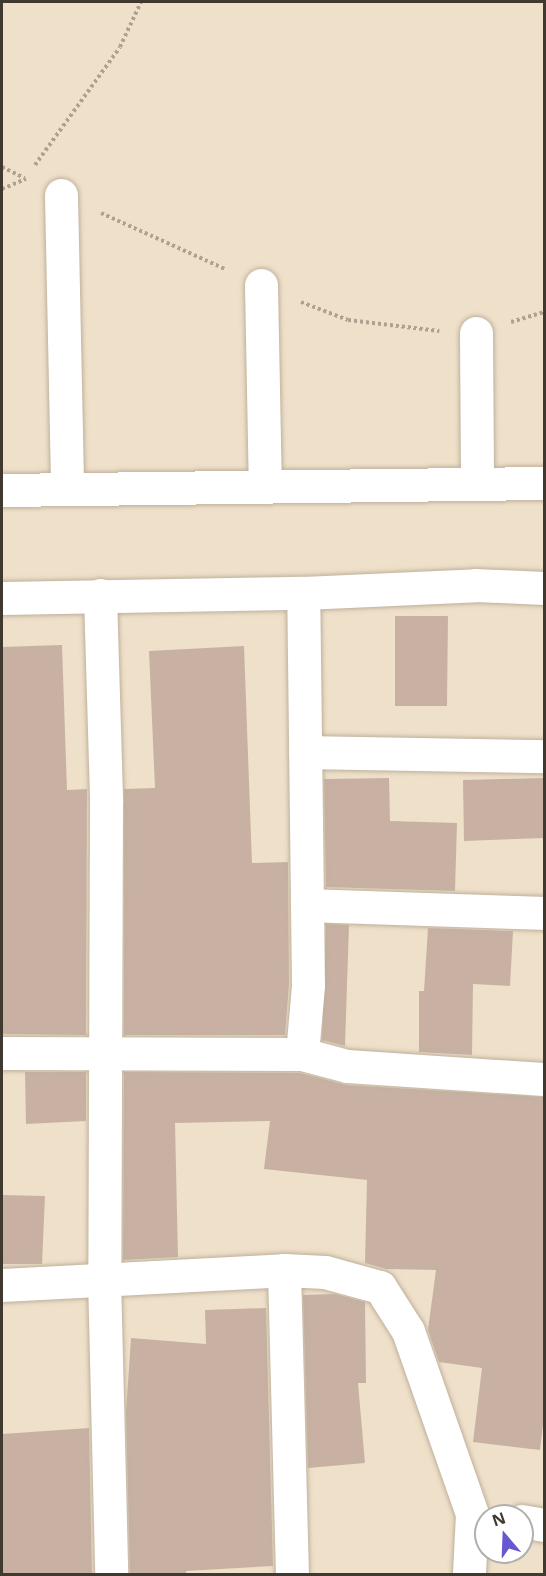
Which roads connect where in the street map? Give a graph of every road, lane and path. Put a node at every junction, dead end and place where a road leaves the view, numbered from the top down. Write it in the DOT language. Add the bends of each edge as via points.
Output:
graph roads {
  1 [pos="141,2"];
  2 [pos="2,167"];
  3 [pos="25,178"];
  4 [pos="2,189"];
  5 [pos="61,195"];
  6 [pos="261,285"];
  7 [pos="476,333"];
  8 [pos="544,483"];
  9 [pos="477,484"];
  10 [pos="265,486"];
  11 [pos="68,489"];
  12 [pos="2,490"];
  13 [pos="544,588"];
  14 [pos="303,593"];
  15 [pos="100,595"];
  16 [pos="2,598"];
  17 [pos="305,752"];
  18 [pos="544,756"];
  19 [pos="307,905"];
  20 [pos="544,913"];
  21 [pos="107,1052"];
  22 [pos="2,1053"];
  23 [pos="302,1054"];
  24 [pos="544,1079"];
  25 [pos="284,1270"];
  26 [pos="104,1277"];
  27 [pos="2,1285"];
  28 [pos="475,1504"];
  29 [pos="474,1545"];
  30 [pos="111,1575"];
  31 [pos="292,1575"];
  32 [pos="469,1575"];
  1 -- 3 [label="path" via="120,47"];
  2 -- 3 [label="path"];
  3 -- 4 [label="path"];
  5 -- 11 [label="street"];
  6 -- 10 [label="street"];
  7 -- 9 [label="street"];
  8 -- 9 [label="street"];
  9 -- 10 [label="street"];
  10 -- 11 [label="street"];
  11 -- 12 [label="street"];
  13 -- 14 [label="street" via="476,585"];
  14 -- 15 [label="street"];
  14 -- 17 [label="street"];
  15 -- 16 [label="street"];
  15 -- 21 [label="street"];
  17 -- 18 [label="street"];
  17 -- 19 [label="street"];
  19 -- 20 [label="street"];
  19 -- 23 [label="street" via="308,985"];
  21 -- 22 [label="street"];
  21 -- 23 [label="street"];
  21 -- 26 [label="street"];
  23 -- 24 [label="street" via="347,1066"];
  25 -- 26 [label="street"];
  25 -- 28 [label="street" via="325,1272 380,1287 408,1331"];
  25 -- 31 [label="street"];
  26 -- 27 [label="street"];
  26 -- 30 [label="street"];
  29 -- 32 [label="street"];
}
